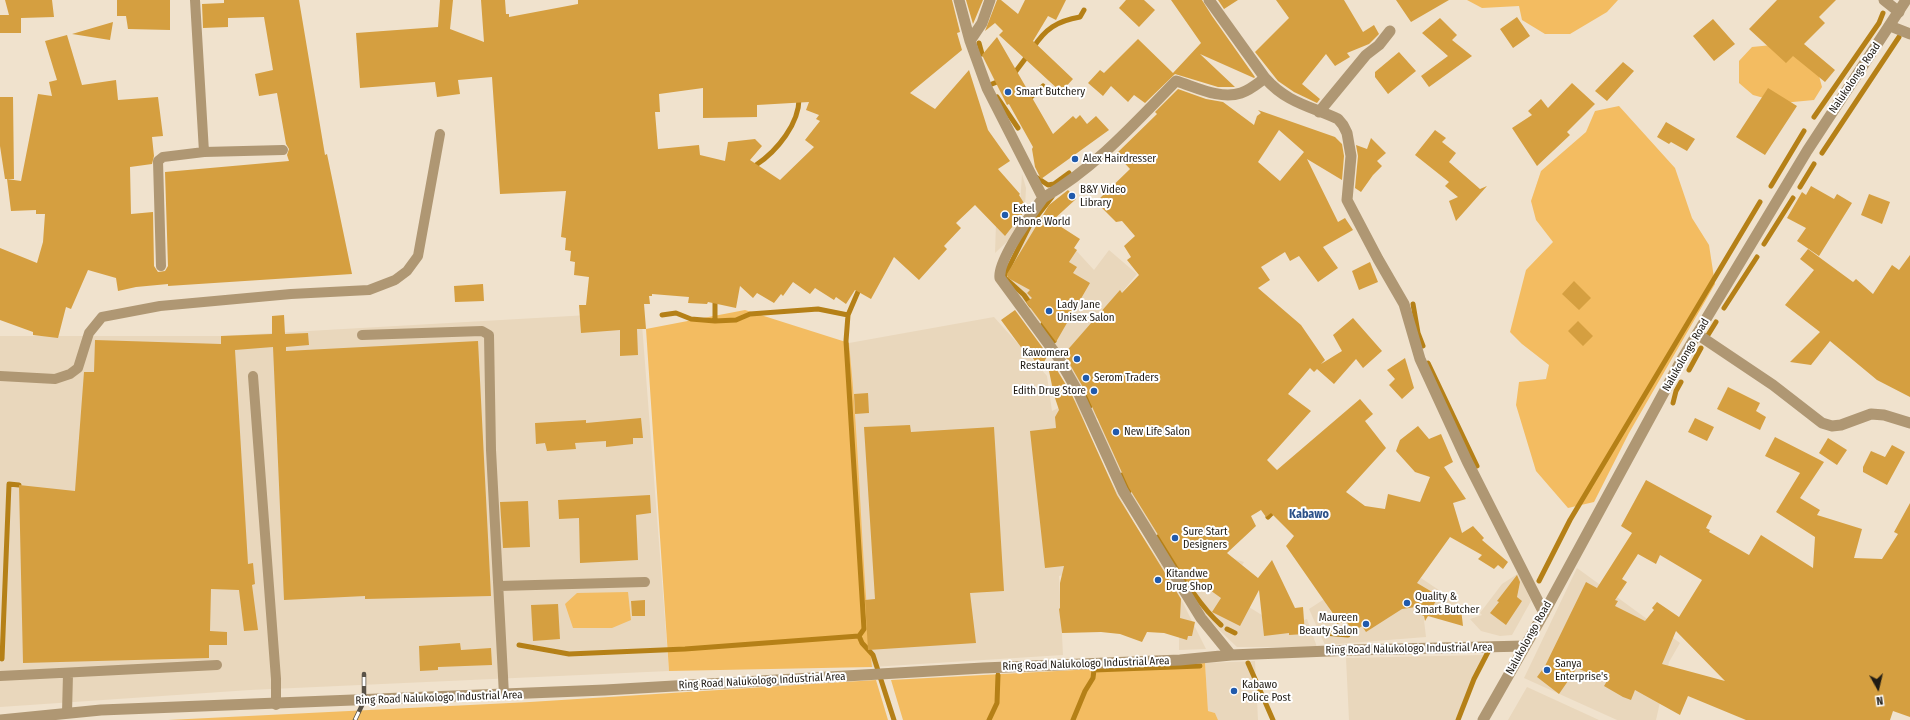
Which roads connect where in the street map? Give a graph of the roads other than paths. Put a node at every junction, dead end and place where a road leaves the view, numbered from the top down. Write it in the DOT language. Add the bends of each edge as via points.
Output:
graph roads {
  1 [pos="195,0"];
  2 [pos="959,0"];
  3 [pos="990,0"];
  4 [pos="1210,0"];
  5 [pos="1884,0"];
  6 [pos="1906,0"];
  7 [pos="1898,12"];
  8 [pos="1890,26"];
  9 [pos="1390,31"];
  10 [pos="1910,34"];
  11 [pos="970,41"];
  12 [pos="1265,78"];
  13 [pos="1319,112"];
  14 [pos="440,134"];
  15 [pos="283,150"];
  16 [pos="204,152"];
  17 [pos="1042,198"];
  18 [pos="161,266"];
  19 [pos="1697,334"];
  20 [pos="362,335"];
  21 [pos="0,376"];
  22 [pos="253,376"];
  23 [pos="1910,423"];
  24 [pos="644,582"];
  25 [pos="499,586"];
  26 [pos="1544,613"];
  27 [pos="1525,646"];
  28 [pos="1231,655"];
  29 [pos="217,665"];
  30 [pos="68,674"];
  31 [pos="0,676"];
  32 [pos="504,695"];
  33 [pos="276,705"];
  34 [pos="67,714"];
  35 [pos="0,720"];
  36 [pos="1483,720"];
  1 -- 16 [label="lane"];
  2 -- 11 [label="street"];
  3 -- 11 [label="street" via="982,24"];
  4 -- 12 [label="street"];
  5 -- 7 [label="street"];
  6 -- 7 [label="street, Nalukolongo Road"];
  7 -- 8 [label="street, Nalukolongo Road"];
  8 -- 10 [label="street"];
  8 -- 19 [label="street, Nalukolongo Road" via="1807,151"];
  9 -- 13 [label="street" via="1379,45 1366,55"];
  11 -- 17 [label="street" via="991,97"];
  12 -- 13 [label="street" via="1280,94"];
  12 -- 17 [label="street" via="1241,93 1228,95 1176,81 1108,150 1061,187"];
  13 -- 26 [label="street" via="1338,120 1347,132 1350,156 1347,200 1404,304 1420,359 1466,461"];
  14 -- 21 [label="lane" via="418,256 407,271 396,280 368,290 160,306 102,316 88,333 78,368 70,374 56,379"];
  15 -- 16 [label="lane"];
  16 -- 18 [label="lane" via="163,157 158,161"];
  17 -- 28 [label="street" via="1013,243 1004,261 1000,278 1058,357 1078,392 1123,491 1201,618"];
  19 -- 23 [label="street" via="1773,385 1822,423 1841,426 1871,414"];
  19 -- 26 [label="street, Nalukolongo Road"];
  20 -- 25 [label="lane" via="482,330 489,335 491,450"];
  22 -- 33 [label="lane"];
  24 -- 25 [label="lane"];
  25 -- 32 [label="lane"];
  26 -- 27 [label="street, Nalukolongo Road"];
  27 -- 28 [label="street, Ring Road Nalukologo Industrial Area"];
  27 -- 36 [label="street, Nalukolongo Road"];
  28 -- 32 [label="street, Ring Road Nalukologo Industrial Area" via="1180,660"];
  29 -- 30 [label="lane"];
  30 -- 31 [label="lane"];
  30 -- 34 [label="lane"];
  32 -- 33 [label="street, Ring Road Nalukologo Industrial Area"];
  33 -- 34 [label="street, Ring Road Nalukologo Industrial Area" via="101,710"];
  34 -- 35 [label="street, Ring Road Nalukologo Industrial Area"];
}
